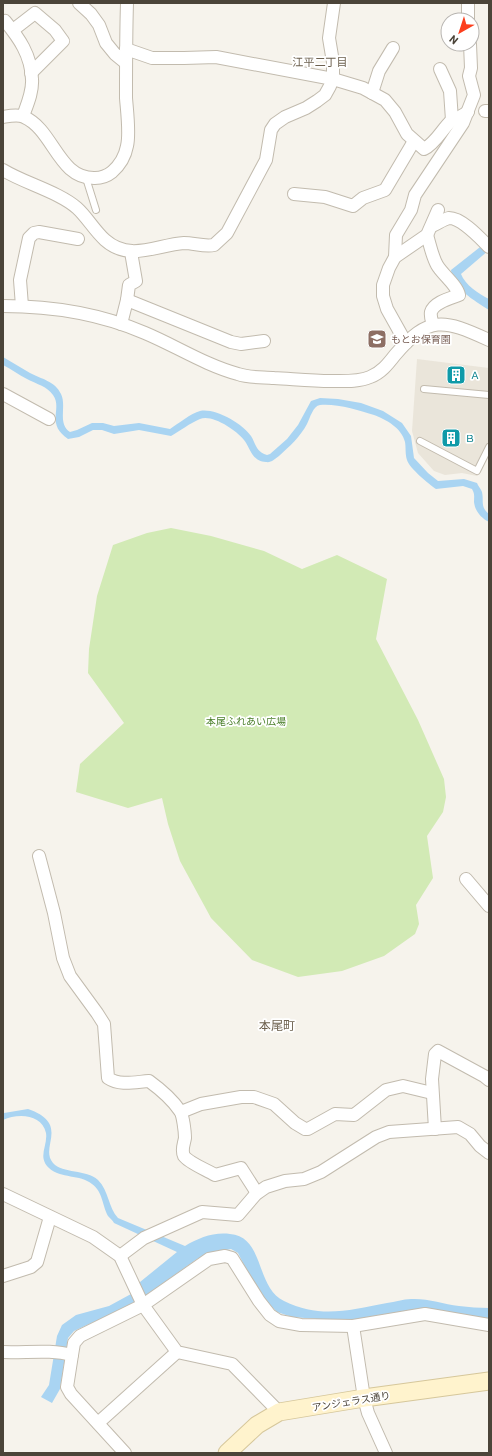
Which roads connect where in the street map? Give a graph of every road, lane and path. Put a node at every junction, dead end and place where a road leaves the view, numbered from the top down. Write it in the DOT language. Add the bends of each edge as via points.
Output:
graph roads {
  1 [pos="79,3"];
  2 [pos="127,3"];
  3 [pos="334,3"];
  4 [pos="3,22"];
  5 [pos="12,30"];
  6 [pos="393,48"];
  7 [pos="126,49"];
  8 [pos="470,52"];
  9 [pos="126,63"];
  10 [pos="440,70"];
  11 [pos="31,74"];
  12 [pos="333,79"];
  13 [pos="372,93"];
  14 [pos="468,112"];
  15 [pos="23,116"];
  16 [pos="3,117"];
  17 [pos="452,120"];
  18 [pos="414,141"];
  19 [pos="3,170"];
  20 [pos="86,178"];
  21 [pos="294,194"];
  22 [pos="96,210"];
  23 [pos="438,210"];
  24 [pos="429,231"];
  25 [pos="78,239"];
  26 [pos="486,244"];
  27 [pos="131,252"];
  28 [pos="395,257"];
  29 [pos="127,300"];
  30 [pos="3,306"];
  31 [pos="22,306"];
  32 [pos="121,324"];
  33 [pos="433,325"];
  34 [pos="489,340"];
  35 [pos="264,341"];
  36 [pos="406,343"];
  37 [pos="424,389"];
  38 [pos="3,394"];
  39 [pos="489,395"];
  40 [pos="50,419"];
  41 [pos="420,441"];
  42 [pos="489,447"];
  43 [pos="39,856"];
  44 [pos="466,879"];
  45 [pos="489,906"];
  46 [pos="489,1080"];
  47 [pos="432,1093"];
  48 [pos="181,1112"];
  49 [pos="435,1129"];
  50 [pos="489,1153"];
  51 [pos="258,1193"];
  52 [pos="3,1194"];
  53 [pos="50,1216"];
  54 [pos="120,1256"];
  55 [pos="3,1276"];
  56 [pos="143,1303"];
  57 [pos="489,1325"];
  58 [pos="353,1326"];
  59 [pos="3,1352"];
  60 [pos="177,1352"];
  61 [pos="68,1354"];
  62 [pos="489,1381"];
  63 [pos="364,1398"];
  64 [pos="279,1412"];
  65 [pos="98,1423"];
  66 [pos="125,1453"];
  67 [pos="227,1453"];
  68 [pos="386,1453"];
  1 -- 9 [label="street" via="99,24 106,43"];
  2 -- 7 [label="street"];
  3 -- 12 [label="street" via="329,38"];
  4 -- 5 [label="street" via="5,21"];
  5 -- 11 [label="street" via="27,53"];
  5 -- 11 [label="street" via="35,13 55,30 63,41"];
  6 -- 13 [label="street" via="379,71"];
  7 -- 9 [label="street"];
  7 -- 12 [label="street" via="152,58 216,57"];
  8 -- 14 [label="street" via="469,76 474,95"];
  9 -- 20 [label="street" via="128,144 125,155 121,163 109,174 98,178"];
  10 -- 17 [label="street" via="450,91"];
  11 -- 15 [label="street" via="32,87"];
  12 -- 13 [label="street"];
  12 -- 27 [label="street" via="325,95 275,124 271,130 266,160 223,238 210,246 185,243"];
  13 -- 18 [label="street" via="386,100"];
  14 -- 17 [label="street"];
  14 -- 28 [label="street" via="415,195 411,210 396,235"];
  15 -- 16 [label="street"];
  15 -- 20 [label="street" via="38,126 72,171"];
  17 -- 18 [label="street" via="431,146 424,149"];
  18 -- 21 [label="street" via="385,190 363,198 353,206 325,197"];
  19 -- 27 [label="street" via="60,197 77,208 107,241"];
  20 -- 22 [label="lane"];
  23 -- 24 [label="street"];
  24 -- 26 [label="street" via="448,218 455,219"];
  24 -- 28 [label="street"];
  24 -- 33 [label="street" via="437,264 458,290 459,295 434,307 431,313"];
  25 -- 31 [label="street" via="34,233 30,238 20,280"];
  27 -- 29 [label="street" via="136,282 129,285"];
  28 -- 36 [label="street" via="382,285 383,296 390,315"];
  29 -- 32 [label="street"];
  29 -- 35 [label="street" via="231,342 241,344"];
  30 -- 31 [label="street"];
  31 -- 32 [label="street" via="95,316"];
  32 -- 36 [label="street" via="220,369 240,375 268,377 331,381 370,378 381,371"];
  33 -- 34 [label="street" via="450,325"];
  33 -- 36 [label="street" via="414,335"];
  37 -- 39 [label="lane"];
  38 -- 40 [label="street"];
  41 -- 42 [label="lane" via="477,471"];
  43 -- 48 [label="street" via="70,976 104,1024 108,1078 120,1084 149,1081"];
  44 -- 45 [label="street"];
  46 -- 47 [label="street" via="438,1051 434,1060"];
  47 -- 48 [label="street" via="403,1086 386,1090 354,1115 335,1114 308,1129 295,1124 274,1104 254,1097 201,1104"];
  47 -- 49 [label="street"];
  48 -- 51 [label="street" via="185,1157 215,1175 241,1168"];
  49 -- 50 [label="street" via="458,1127 470,1134"];
  49 -- 51 [label="street" via="389,1132 376,1137 321,1172 304,1179 266,1187"];
  51 -- 54 [label="street" via="238,1215 202,1212 144,1238"];
  52 -- 53 [label="street"];
  53 -- 54 [label="street" via="93,1237"];
  53 -- 55 [label="street" via="37,1262 31,1267"];
  54 -- 56 [label="street"];
  56 -- 58 [label="street" via="209,1259 225,1256 232,1258 259,1302 279,1321 301,1325"];
  56 -- 60 [label="street"];
  56 -- 61 [label="street" via="80,1336"];
  57 -- 58 [label="street" via="425,1314"];
  58 -- 63 [label="street"];
  59 -- 61 [label="street"];
  60 -- 64 [label="street" via="232,1364"];
  60 -- 65 [label="street"];
  61 -- 65 [label="street" via="68,1387 71,1394"];
  62 -- 63 [label="street, アンジェラス通り"];
  63 -- 64 [label="street, アンジェラス通り"];
  63 -- 68 [label="street"];
  64 -- 67 [label="street, アンジェラス通り" via="257,1425"];
  65 -- 66 [label="street"];
}
